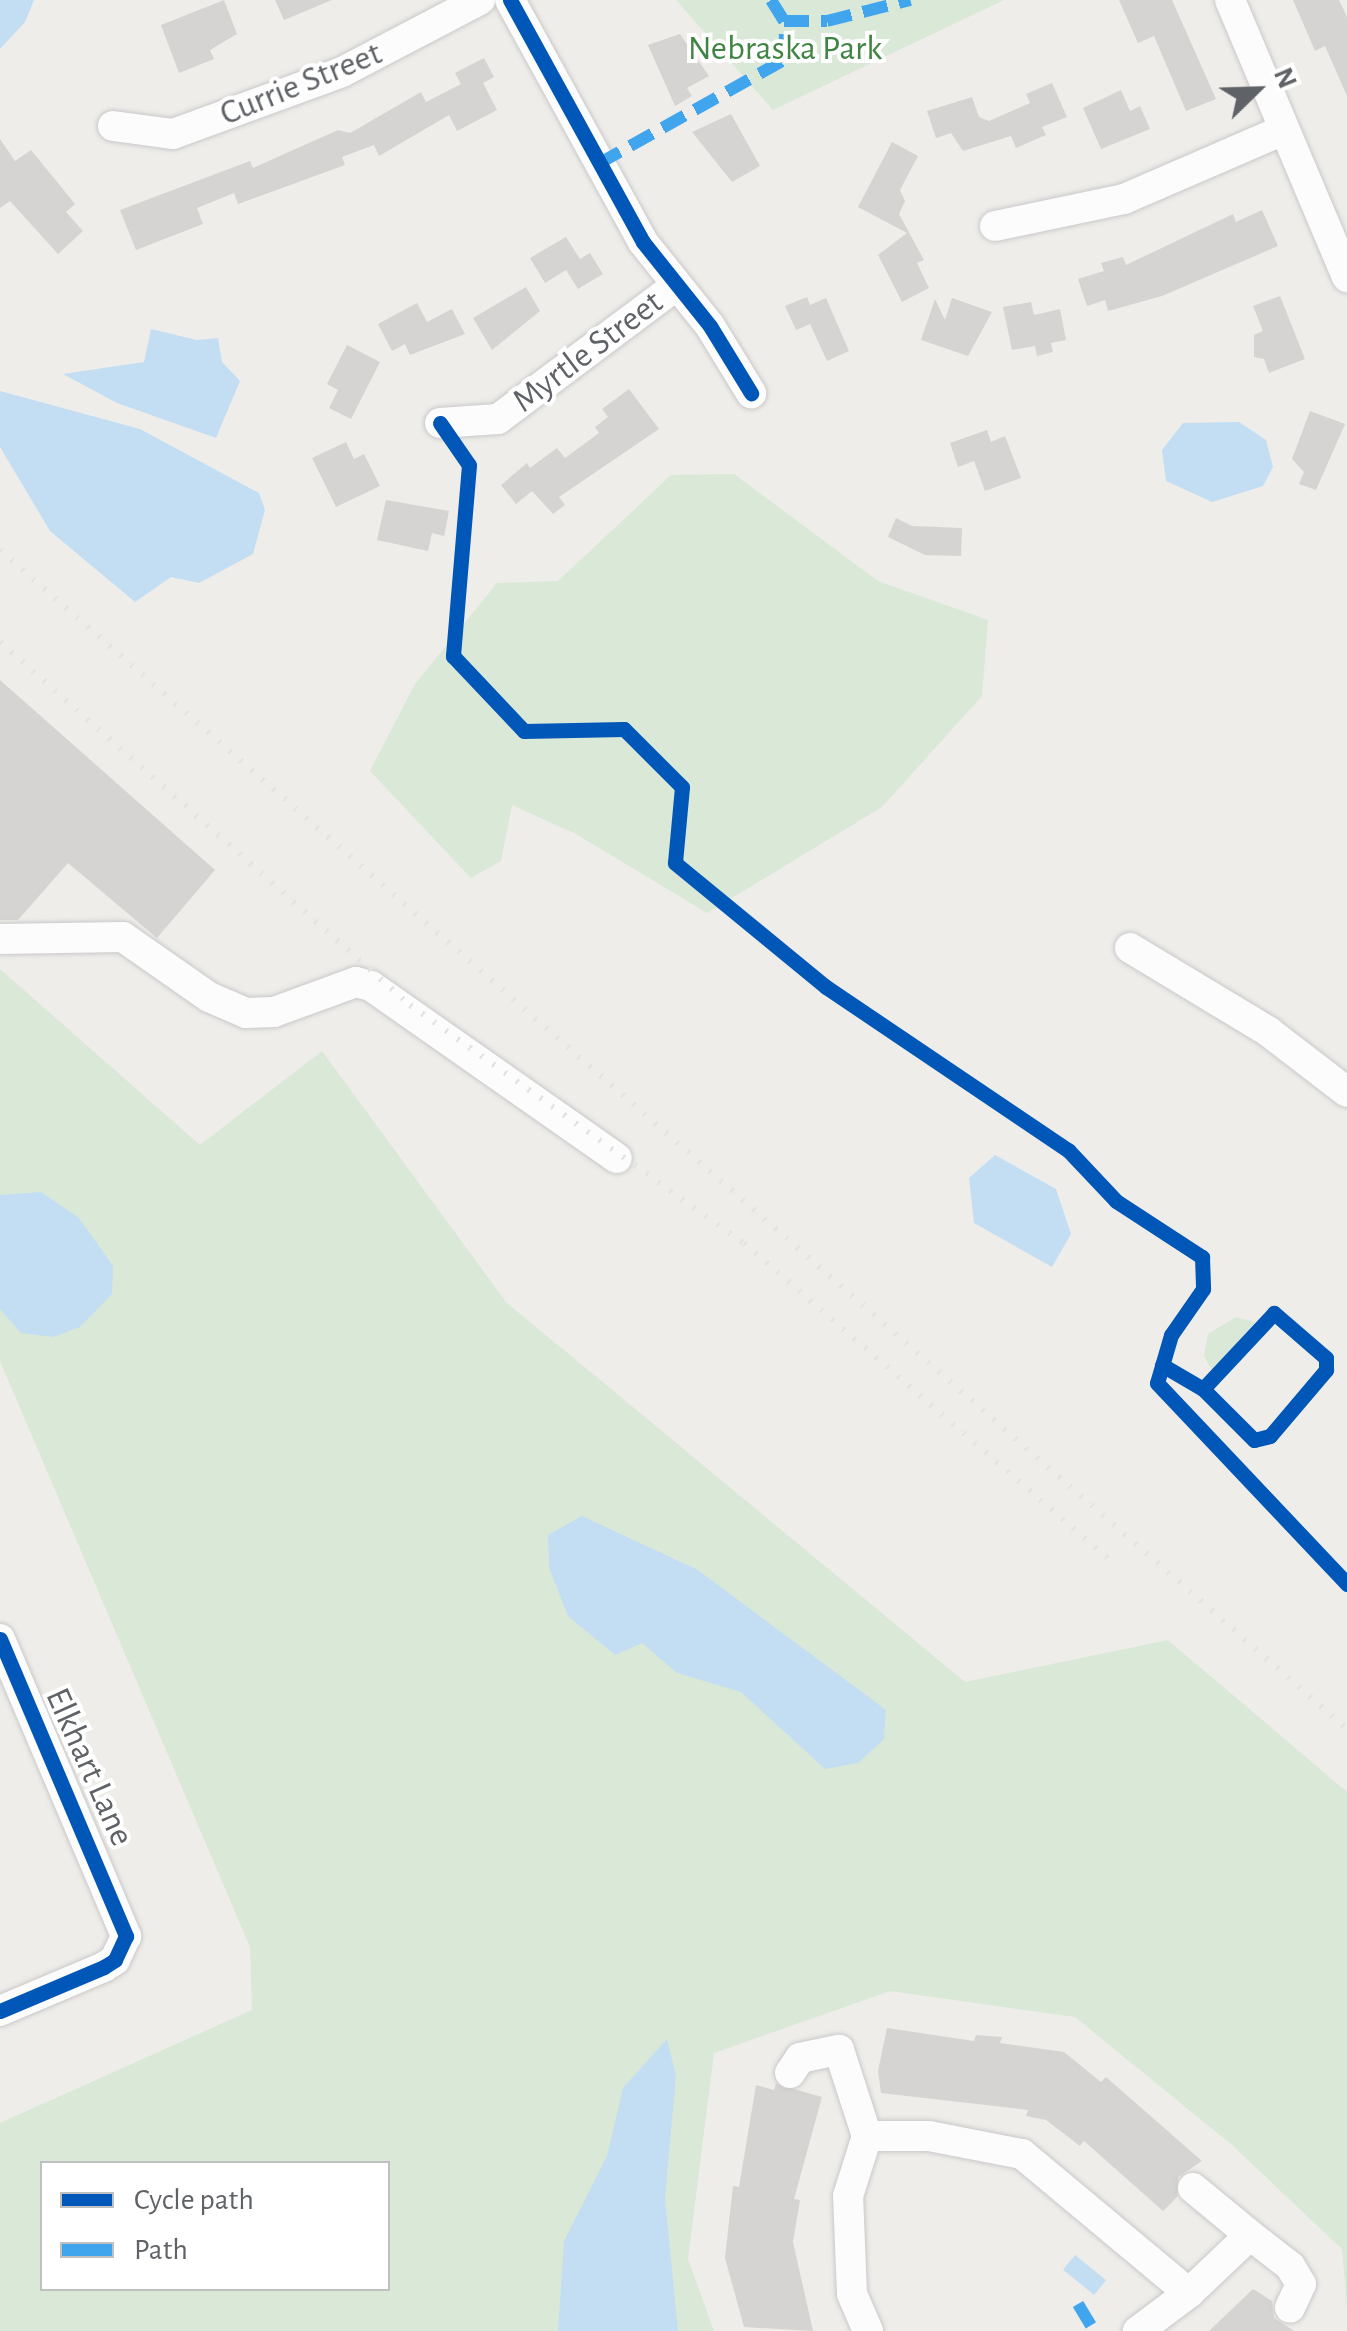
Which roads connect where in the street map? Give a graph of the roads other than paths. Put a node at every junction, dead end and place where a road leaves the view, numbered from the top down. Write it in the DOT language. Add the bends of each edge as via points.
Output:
graph roads {
  1 [pos="480,0"];
  2 [pos="510,0"];
  3 [pos="1230,0"];
  4 [pos="113,126"];
  5 [pos="1281,131"];
  6 [pos="995,226"];
  7 [pos="1347,276"];
  8 [pos="676,286"];
  9 [pos="750,392"];
  10 [pos="440,424"];
  11 [pos="0,939"];
  12 [pos="1130,948"];
  13 [pos="1347,1092"];
  14 [pos="618,1158"];
  15 [pos="0,1639"];
  16 [pos="0,2011"];
  17 [pos="790,2073"];
  18 [pos="867,2136"];
  19 [pos="1193,2188"];
  20 [pos="1250,2235"];
  21 [pos="1188,2293"];
  22 [pos="1290,2308"];
  23 [pos="868,2331"];
  24 [pos="1138,2331"];
  1 -- 4 [label="street, Currie Street" via="342,72 173,134"];
  2 -- 8 [label="street" via="609,184"];
  3 -- 5 [label="street"];
  5 -- 6 [label="street" via="1124,199"];
  5 -- 7 [label="street"];
  8 -- 9 [label="street"];
  8 -- 10 [label="street, Myrtle Street" via="498,419"];
  11 -- 14 [label="street" via="123,937 209,998 246,1013 274,1012 356,982 372,986"];
  12 -- 13 [label="street" via="1269,1032"];
  15 -- 16 [label="street, Elkhart Lane" via="126,1936 115,1960"];
  17 -- 18 [label="street" via="800,2058 838,2050"];
  18 -- 21 [label="street" via="929,2136 1022,2154"];
  18 -- 23 [label="street" via="848,2196 852,2294"];
  19 -- 20 [label="street"];
  20 -- 21 [label="street"];
  20 -- 22 [label="street" via="1290,2266 1301,2284"];
  21 -- 24 [label="street"];
}
